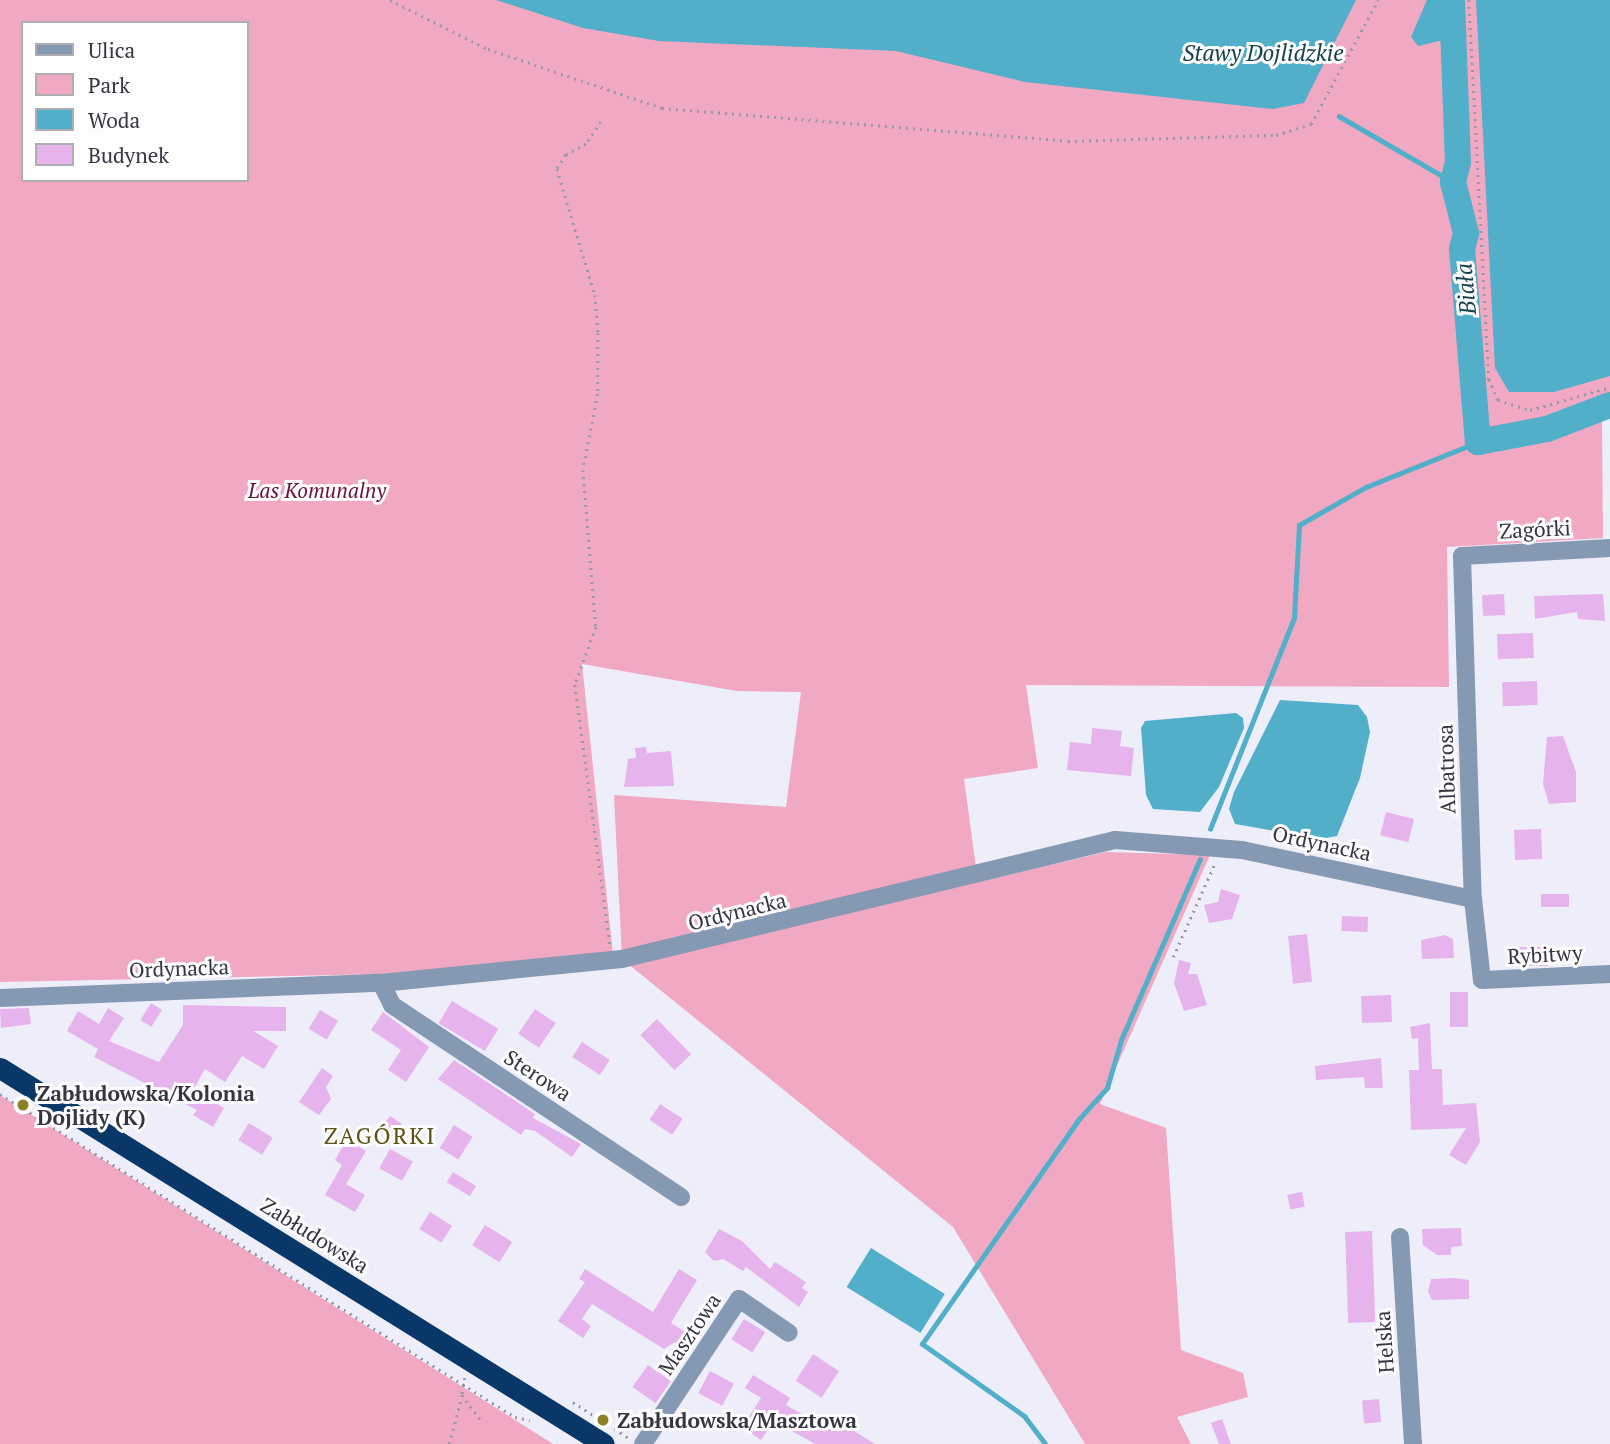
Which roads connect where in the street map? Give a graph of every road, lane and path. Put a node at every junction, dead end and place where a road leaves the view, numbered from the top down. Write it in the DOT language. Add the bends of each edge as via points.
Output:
graph roads {
  1 [pos="390,0"];
  2 [pos="1378,0"];
  3 [pos="1469,0"];
  4 [pos="601,122"];
  5 [pos="1610,387"];
  6 [pos="1610,548"];
  7 [pos="1462,556"];
  8 [pos="1222,848"];
  9 [pos="1473,899"];
  10 [pos="1173,957"];
  11 [pos="612,960"];
  12 [pos="1610,974"];
  13 [pos="1482,980"];
  14 [pos="381,983"];
  15 [pos="0,998"];
  16 [pos="0,1068"];
  17 [pos="0,1094"];
  18 [pos="681,1196"];
  19 [pos="1400,1237"];
  20 [pos="789,1333"];
  21 [pos="473,1363"];
  22 [pos="462,1384"];
  23 [pos="462,1395"];
  24 [pos="534,1420"];
  25 [pos="482,1422"];
  26 [pos="449,1444"];
  27 [pos="604,1444"];
  28 [pos="643,1444"];
  29 [pos="1413,1444"];
  1 -- 2 [label="path" via="488,49 662,108 1068,141 1276,135 1311,124"];
  3 -- 5 [label="path" via="1489,379 1498,400 1530,411"];
  4 -- 11 [label="path" via="586,144 566,155 557,169 595,295 598,334 598,394 583,470 596,627 575,685"];
  6 -- 7 [label="street, Zagórki"];
  7 -- 9 [label="street, Albatrosa"];
  8 -- 9 [label="street, Ordynacka"];
  8 -- 10 [label="path"];
  8 -- 11 [label="street, Ordynacka" via="1136,839 1097,843 705,943"];
  9 -- 13 [label="street, Albatrosa"];
  11 -- 14 [label="street, Ordynacka"];
  12 -- 13 [label="street, Rybitwy"];
  14 -- 15 [label="street, Ordynacka"];
  14 -- 18 [label="street, Sterowa" via="391,1005"];
  16 -- 21 [label="highway, Zabłudowska"];
  17 -- 22 [label="path"];
  19 -- 29 [label="street, Helska"];
  20 -- 28 [label="street, Masztowa" via="739,1300"];
  21 -- 22 [label="path"];
  21 -- 27 [label="highway, Zabłudowska"];
  22 -- 23 [label="path"];
  22 -- 24 [label="path" via="515,1417"];
  23 -- 25 [label="path"];
  23 -- 26 [label="path"];
}
